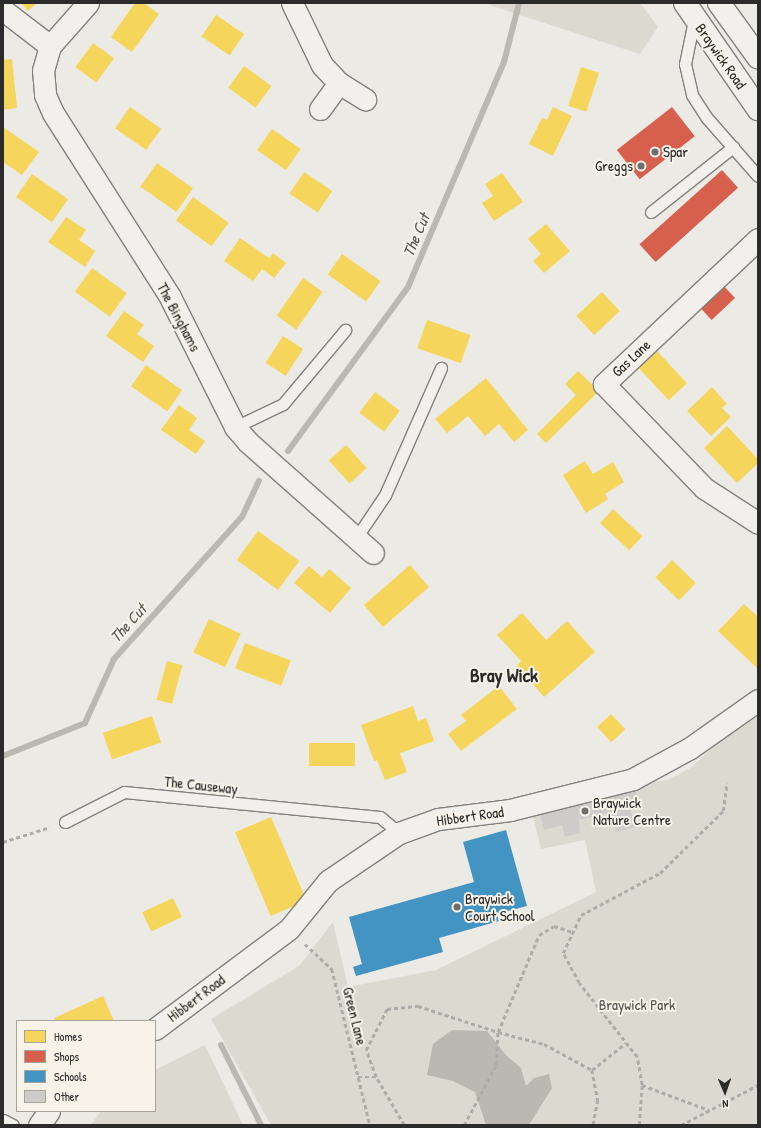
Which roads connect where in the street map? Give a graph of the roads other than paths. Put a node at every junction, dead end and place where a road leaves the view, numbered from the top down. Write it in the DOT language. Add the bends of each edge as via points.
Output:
graph roads {
  1 [pos="88,3"];
  2 [pos="292,3"];
  3 [pos="719,3"];
  4 [pos="3,10"];
  5 [pos="689,10"];
  6 [pos="50,46"];
  7 [pos="758,57"];
  8 [pos="339,83"];
  9 [pos="365,99"];
  10 [pos="320,109"];
  11 [pos="758,109"];
  12 [pos="733,147"];
  13 [pos="758,176"];
  14 [pos="651,212"];
  15 [pos="758,240"];
  16 [pos="344,330"];
  17 [pos="441,368"];
  18 [pos="235,427"];
  19 [pos="758,523"];
  20 [pos="356,538"];
  21 [pos="373,553"];
  22 [pos="758,700"];
  23 [pos="65,822"];
  24 [pos="400,833"];
  25 [pos="156,1028"];
  26 [pos="48,1112"];
  27 [pos="3,1120"];
  28 [pos="13,1125"];
  29 [pos="39,1125"];
  1 -- 6 [label="street, The Binghams"];
  2 -- 8 [label="street" via="322,65"];
  3 -- 7 [label="main road"];
  4 -- 6 [label="street"];
  5 -- 11 [label="main road, Braywick Road"];
  5 -- 12 [label="lane" via="692,38 685,64 688,84 698,106"];
  6 -- 18 [label="street, The Binghams" via="43,70 45,95 53,113 170,297"];
  8 -- 9 [label="street"];
  8 -- 10 [label="street"];
  12 -- 13 [label="lane"];
  12 -- 14 [label="lane"];
  15 -- 19 [label="street, Gas Lane" via="604,384 704,488"];
  16 -- 18 [label="lane" via="283,404"];
  17 -- 20 [label="lane" via="385,495"];
  18 -- 20 [label="street, The Binghams" via="248,442"];
  20 -- 21 [label="street, The Binghams"];
  22 -- 24 [label="street, Hibbert Road" via="690,748 633,779 510,810 438,820"];
  23 -- 24 [label="lane, The Causeway" via="124,792 380,817"];
  24 -- 25 [label="street, Hibbert Road" via="328,881 289,929"];
  26 -- 29 [label="street"];
  27 -- 28 [label="lane"];
}
